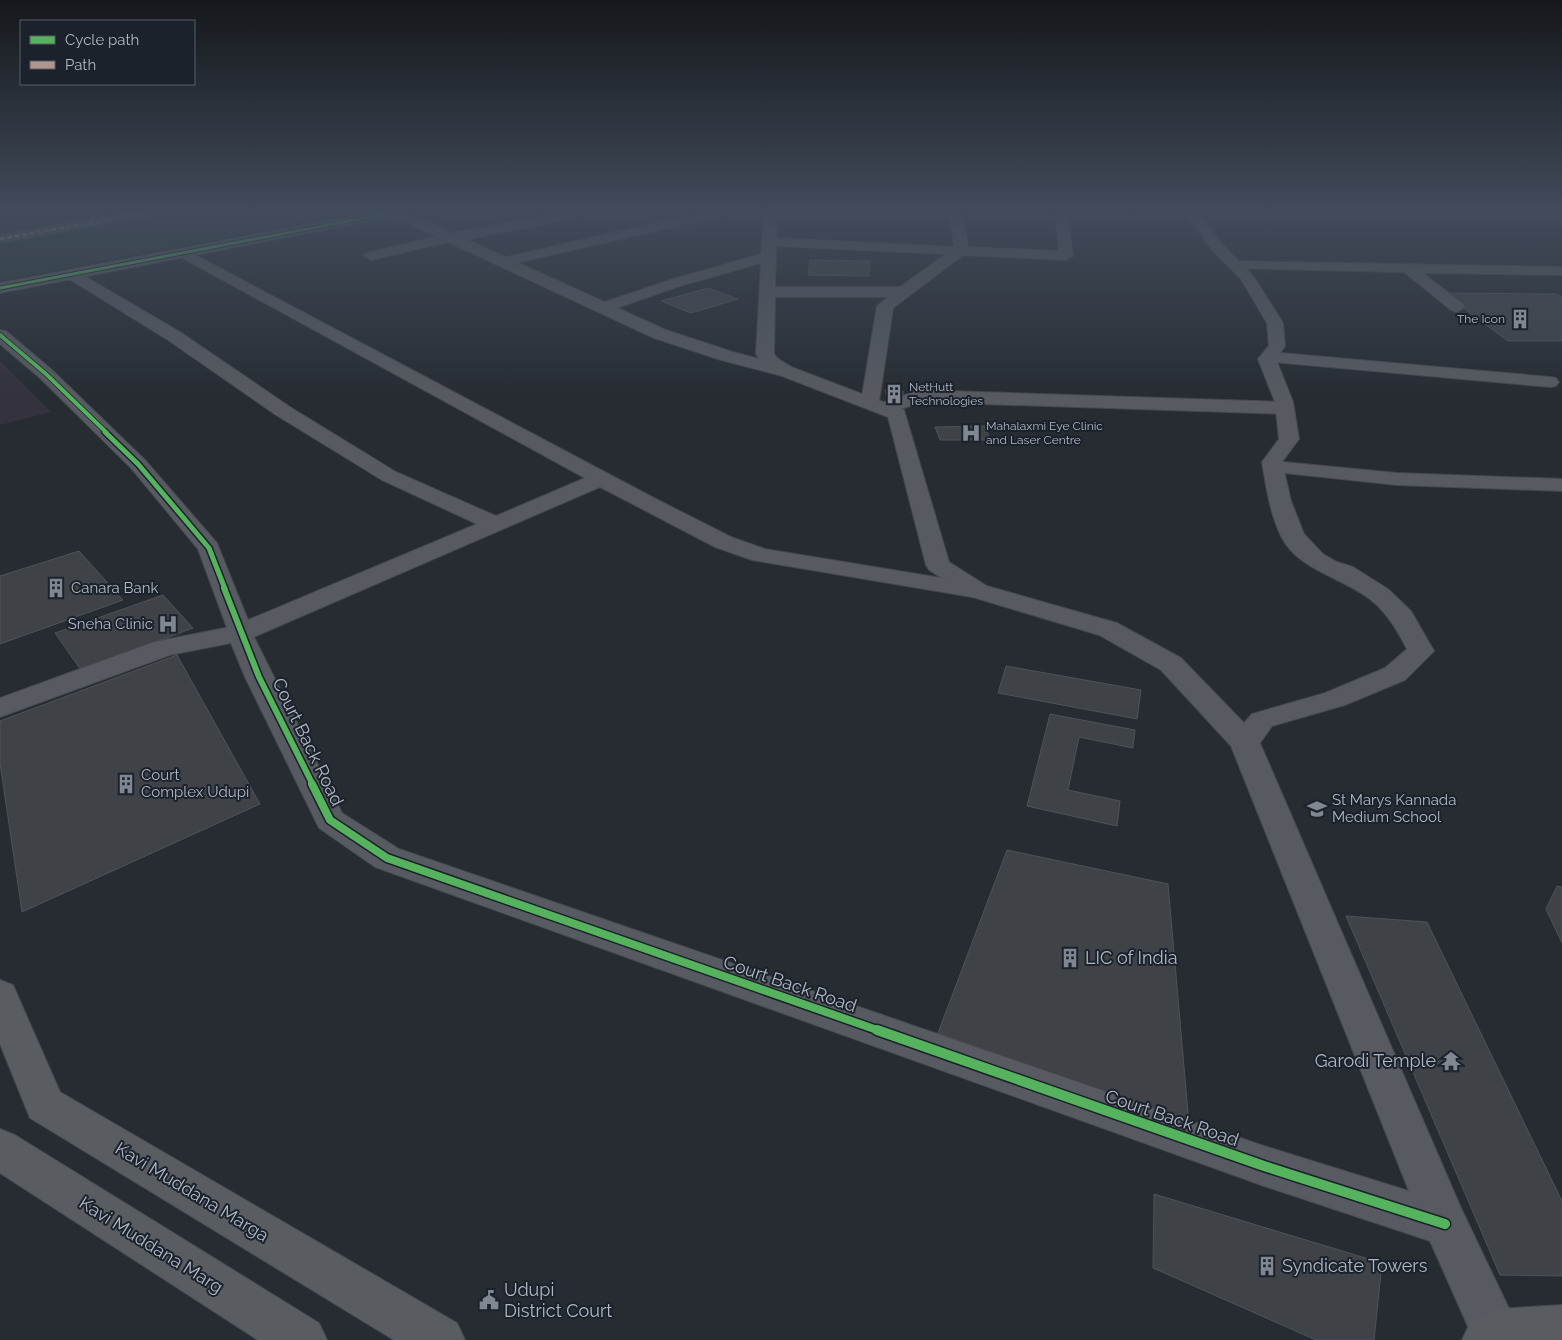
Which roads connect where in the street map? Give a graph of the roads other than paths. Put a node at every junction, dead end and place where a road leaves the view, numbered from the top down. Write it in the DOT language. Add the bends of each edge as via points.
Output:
graph roads {
  1 [pos="67,273"];
  2 [pos="78,273"];
  3 [pos="220,273"];
  4 [pos="525,273"];
  5 [pos="704,273"];
  6 [pos="767,273"];
  7 [pos="930,273"];
  8 [pos="1242,273"];
  9 [pos="1414,273"];
  10 [pos="71,274"];
  11 [pos="0,286"];
  12 [pos="767,292"];
  13 [pos="903,292"];
  14 [pos="1458,307"];
  15 [pos="602,308"];
  16 [pos="0,335"];
  17 [pos="1270,356"];
  18 [pos="788,372"];
  19 [pos="1550,382"];
  20 [pos="877,405"];
  21 [pos="1285,408"];
  22 [pos="1272,467"];
  23 [pos="601,479"];
  24 [pos="1562,485"];
  25 [pos="496,524"];
  26 [pos="978,592"];
  27 [pos="240,633"];
  28 [pos="0,708"];
  29 [pos="1245,742"];
  30 [pos="0,996"];
  31 [pos="0,1149"];
  32 [pos="1445,1224"];
  33 [pos="1562,1330"];
  34 [pos="1494,1338"];
  35 [pos="302,1340"];
  36 [pos="440,1340"];
  1 -- 11 [label="main road"];
  2 -- 10 [label="main road"];
  3 -- 23 [label="street"];
  4 -- 15 [label="street"];
  5 -- 15 [label="street"];
  6 -- 12 [label="street"];
  7 -- 13 [label="street"];
  8 -- 17 [label="street" via="1275,323 1277,346"];
  9 -- 14 [label="street"];
  10 -- 11 [label="main road"];
  10 -- 25 [label="street" via="174,336 283,410 389,476"];
  12 -- 13 [label="street"];
  12 -- 18 [label="street" via="765,354 772,364"];
  13 -- 20 [label="street" via="885,306"];
  15 -- 18 [label="street" via="660,334"];
  16 -- 27 [label="street, Court Back Road" via="46,374 138,464 209,548"];
  17 -- 19 [label="street"];
  17 -- 21 [label="street" via="1267,359"];
  18 -- 20 [label="street"];
  20 -- 21 [label="street" via="921,396"];
  20 -- 26 [label="street" via="897,414 938,565"];
  21 -- 22 [label="street" via="1289,439 1272,462"];
  22 -- 24 [label="street" via="1397,479"];
  22 -- 29 [label="street" via="1293,537 1328,567 1344,572 1378,594 1402,616 1422,651 1395,674 1335,699 1262,720"];
  23 -- 25 [label="street"];
  23 -- 26 [label="street" via="724,542 760,555"];
  25 -- 27 [label="street"];
  26 -- 29 [label="street" via="1108,629 1171,664"];
  27 -- 28 [label="street" via="164,648"];
  27 -- 32 [label="street, Court Back Road" via="330,820 387,858 1264,1166"];
  29 -- 32 [label="street"];
  30 -- 36 [label="main road, Kavi Muddana Marga" via="45,1105"];
  31 -- 35 [label="main road, Kavi Muddana Marg"];
  32 -- 34 [label="street"];
  33 -- 34 [label="main road"];
}
